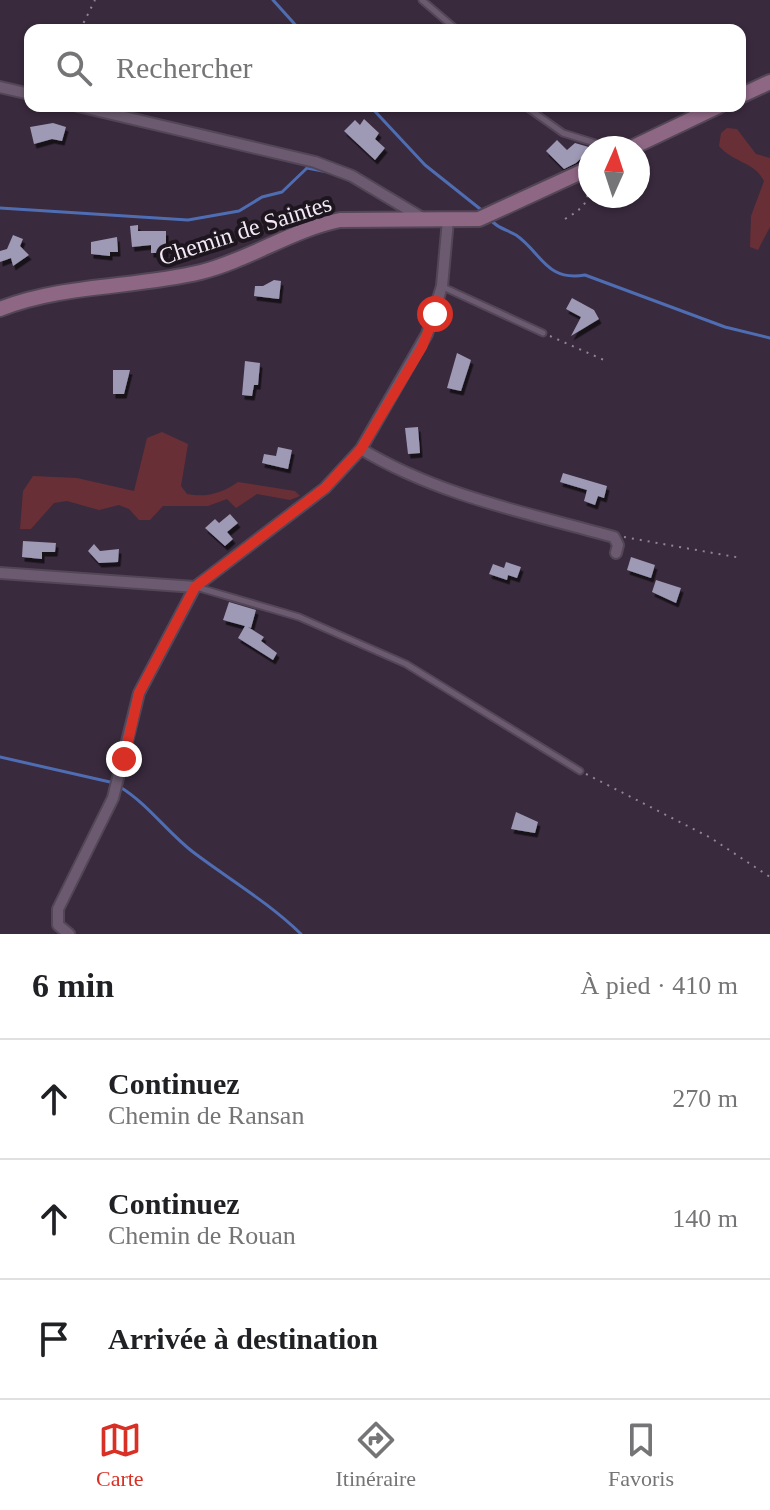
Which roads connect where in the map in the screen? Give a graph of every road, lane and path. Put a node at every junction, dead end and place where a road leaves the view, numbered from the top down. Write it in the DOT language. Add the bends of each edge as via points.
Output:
graph roads {
  1 [pos="95,0"];
  2 [pos="422,0"];
  3 [pos="83,24"];
  4 [pos="450,24"];
  5 [pos="770,82"];
  6 [pos="0,87"];
  7 [pos="24,93"];
  8 [pos="746,93"];
  9 [pos="103,112"];
  10 [pos="533,112"];
  11 [pos="706,112"];
  12 [pos="578,138"];
  13 [pos="650,139"];
  14 [pos="578,173"];
  15 [pos="581,208"];
  16 [pos="565,219"];
  17 [pos="426,220"];
  18 [pos="448,220"];
  19 [pos="442,286"];
  20 [pos="0,309"];
  21 [pos="543,333"];
  22 [pos="604,360"];
  23 [pos="361,449"];
  24 [pos="622,537"];
  25 [pos="616,553"];
  26 [pos="741,558"];
  27 [pos="0,573"];
  28 [pos="195,587"];
  29 [pos="580,771"];
  30 [pos="770,877"];
  31 [pos="69,934"];
  1 -- 3 [label="path"];
  2 -- 4 [label="lane"];
  5 -- 8 [label="street"];
  6 -- 7 [label="street"];
  9 -- 17 [label="street" via="315,162 352,176"];
  10 -- 12 [label="lane"];
  11 -- 13 [label="street"];
  14 -- 18 [label="street, Chemin de Saintes" via="479,219"];
  15 -- 16 [label="path"];
  17 -- 18 [label="street, Chemin de Saintes"];
  17 -- 20 [label="street, Chemin de Saintes" via="318,224 205,271 38,297"];
  18 -- 19 [label="street"];
  19 -- 21 [label="lane"];
  19 -- 23 [label="street" via="422,347"];
  21 -- 22 [label="path"];
  23 -- 25 [label="street" via="433,486 614,537"];
  23 -- 28 [label="street" via="325,488"];
  24 -- 26 [label="path"];
  27 -- 28 [label="street"];
  28 -- 29 [label="lane" via="299,617 406,664"];
  28 -- 31 [label="street" via="139,693 113,798 58,909 58,925"];
  29 -- 30 [label="path" via="711,838"];
}
